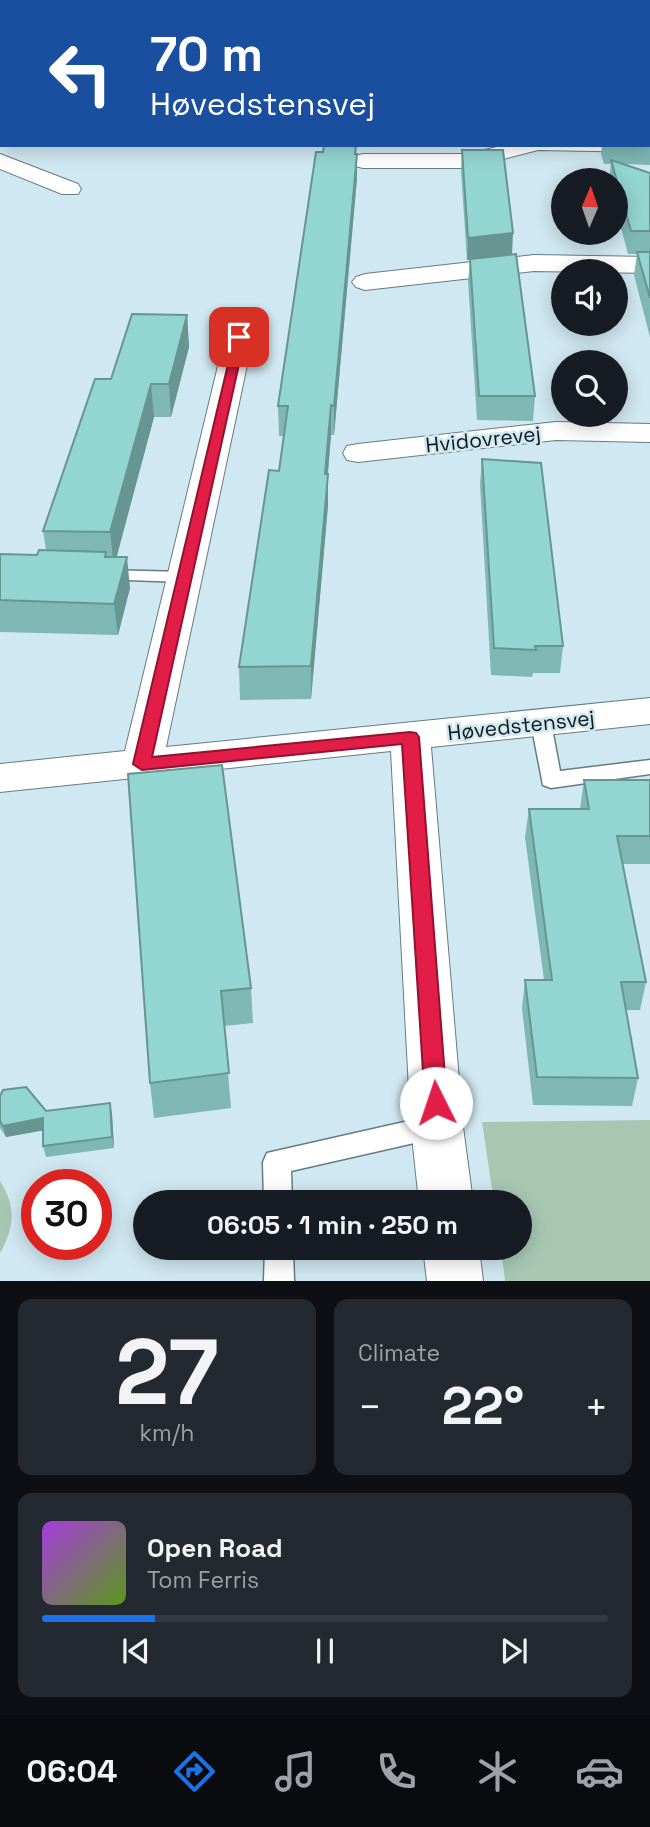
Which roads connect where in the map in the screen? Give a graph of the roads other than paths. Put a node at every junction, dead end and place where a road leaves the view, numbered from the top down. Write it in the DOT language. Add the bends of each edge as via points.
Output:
graph roads {
  1 [pos="522,147"];
  2 [pos="0,161"];
  3 [pos="363,161"];
  4 [pos="70,189"];
  5 [pos="650,265"];
  6 [pos="365,282"];
  7 [pos="239,337"];
  8 [pos="650,433"];
  9 [pos="358,453"];
  10 [pos="79,574"];
  11 [pos="185,577"];
  12 [pos="650,710"];
  13 [pos="541,723"];
  14 [pos="410,737"];
  15 [pos="142,764"];
  16 [pos="650,767"];
  17 [pos="0,778"];
  18 [pos="438,1127"];
  19 [pos="278,1190"];
  20 [pos="445,1190"];
  21 [pos="279,1260"];
  22 [pos="452,1260"];
  23 [pos="279,1281"];
  24 [pos="454,1281"];
  1 -- 3 [label="street" via="469,161"];
  2 -- 4 [label="street"];
  5 -- 6 [label="street" via="534,263"];
  7 -- 11 [label="street"];
  8 -- 9 [label="street, Hvidovrevej" via="556,431"];
  10 -- 11 [label="lane"];
  11 -- 15 [label="street"];
  12 -- 13 [label="street, Høvedstensvej"];
  13 -- 14 [label="street, Høvedstensvej"];
  13 -- 16 [label="lane" via="551,780"];
  14 -- 15 [label="street, Høvedstensvej"];
  14 -- 18 [label="street"];
  15 -- 17 [label="street, Høvedstensvej"];
  18 -- 19 [label="lane" via="277,1162"];
  18 -- 20 [label="street"];
  21 -- 23 [label="lane"];
  22 -- 24 [label="street"];
}
